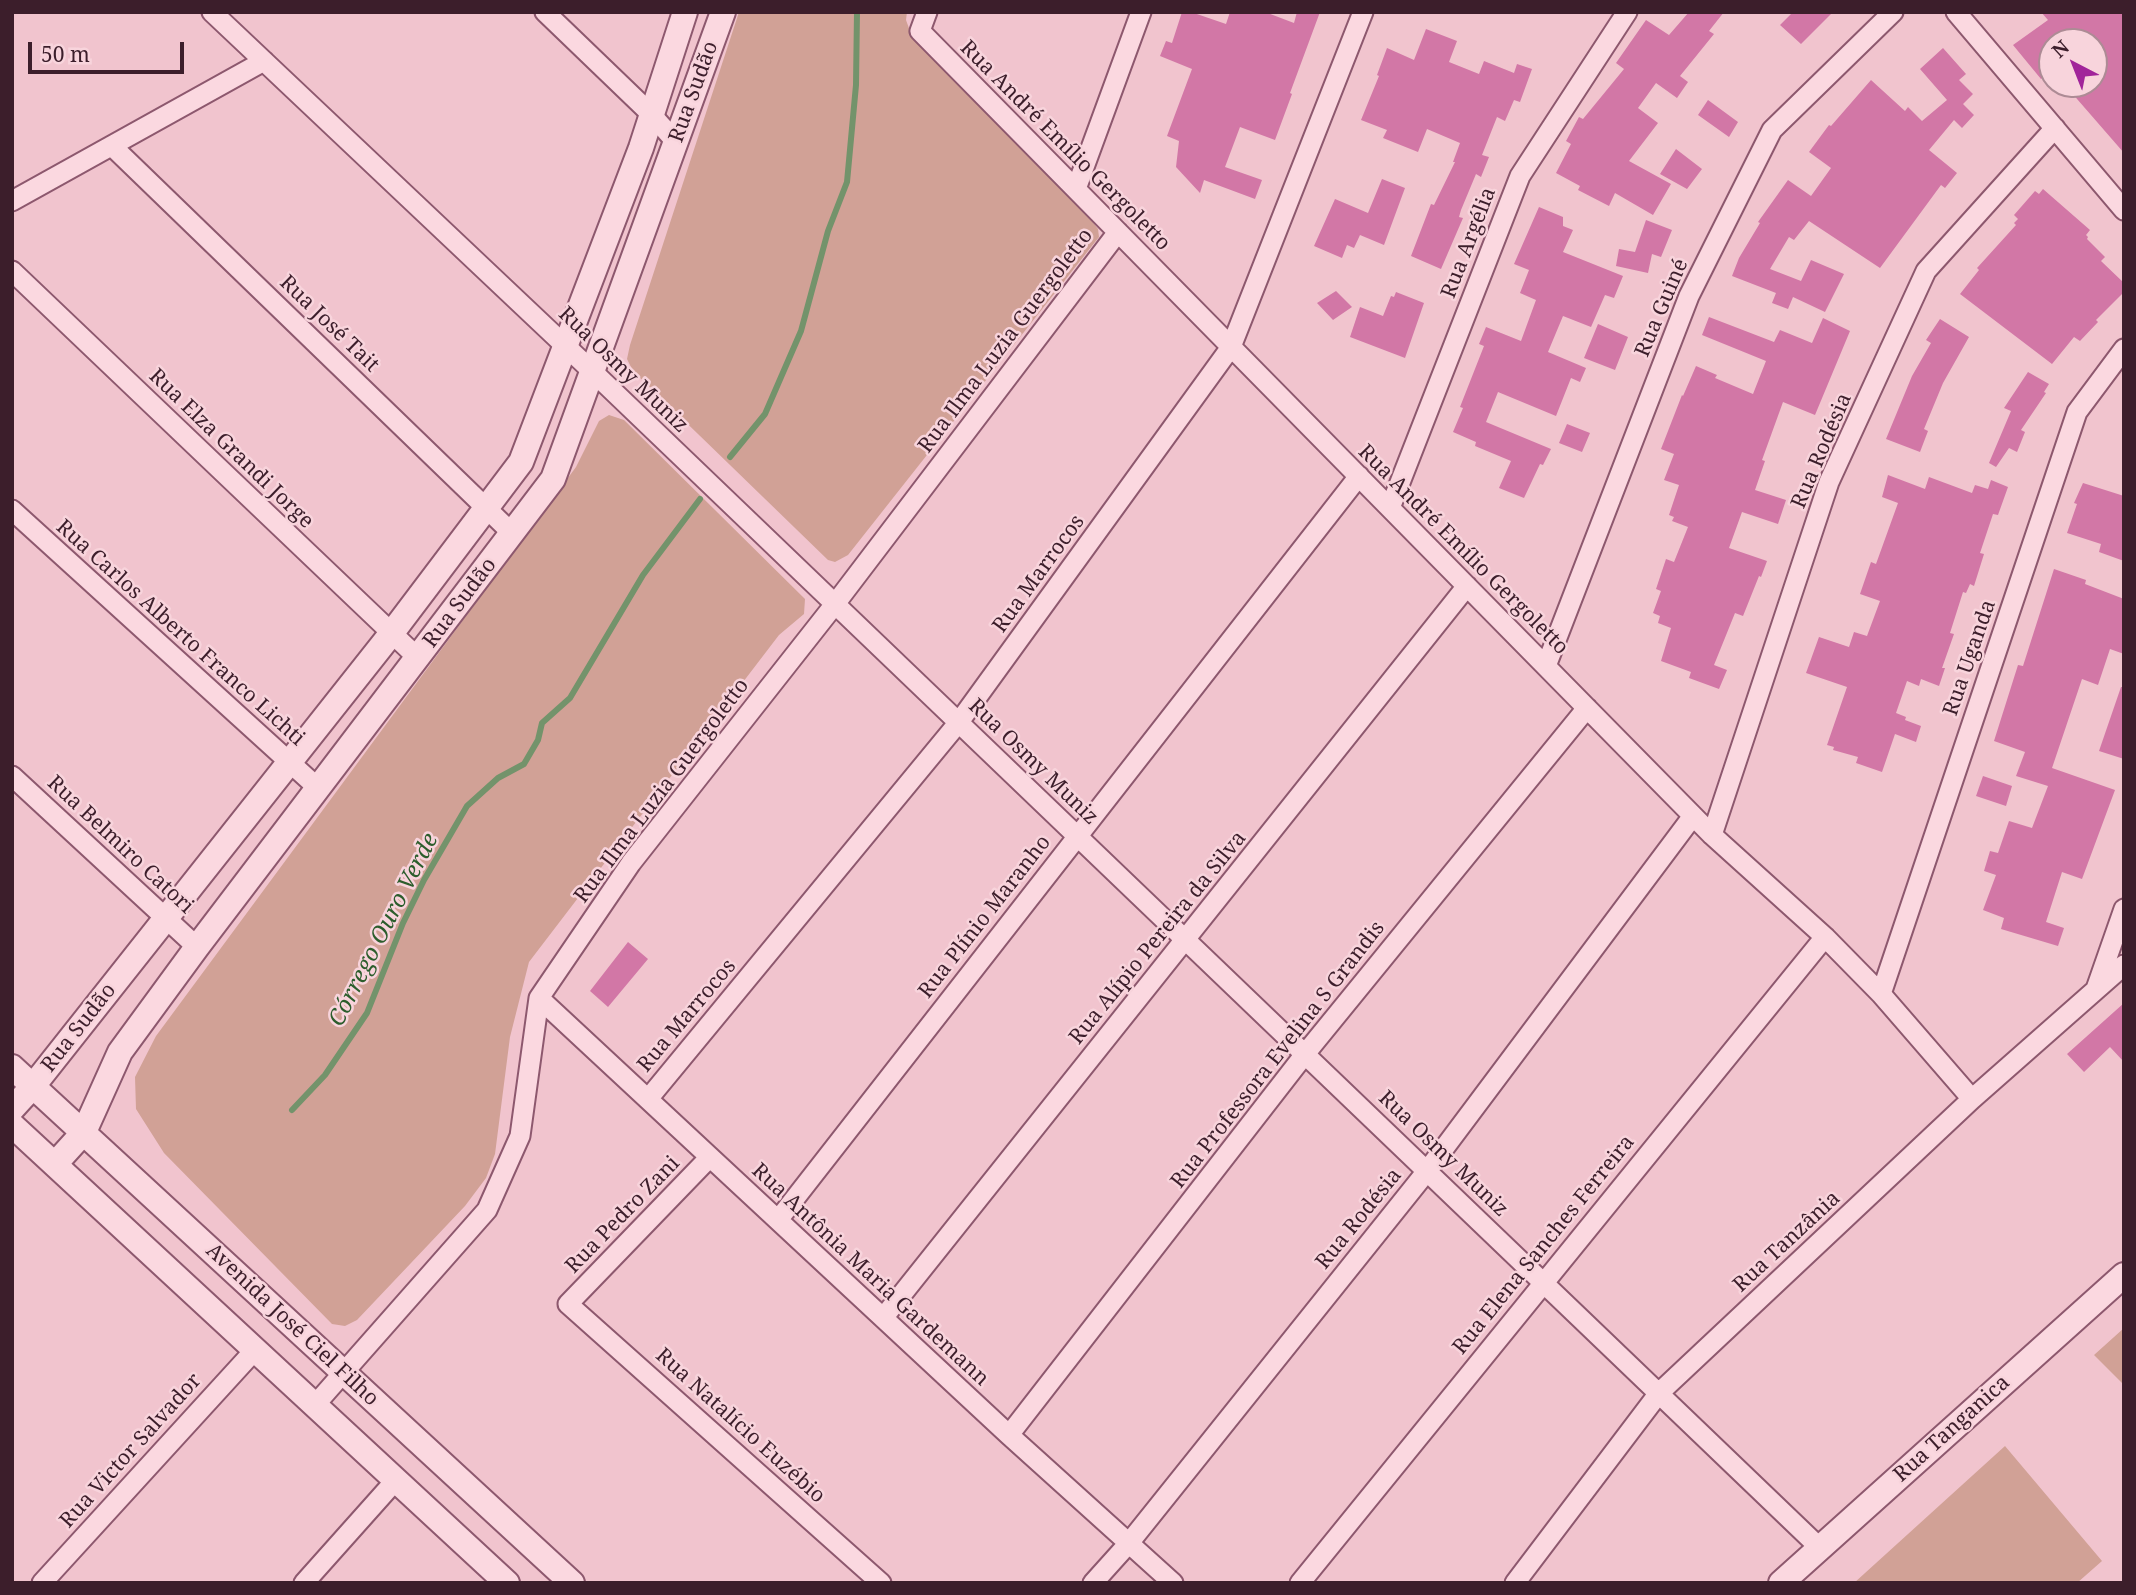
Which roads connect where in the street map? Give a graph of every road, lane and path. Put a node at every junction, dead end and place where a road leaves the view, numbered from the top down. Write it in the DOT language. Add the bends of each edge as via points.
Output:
graph roads {
  1 [pos="212,12"];
  2 [pos="545,12"];
  3 [pos="685,12"];
  4 [pos="723,12"];
  5 [pos="927,12"];
  6 [pos="1141,12"];
  7 [pos="1363,12"];
  8 [pos="1627,12"];
  9 [pos="1893,12"];
  10 [pos="1956,12"];
  11 [pos="264,61"];
  12 [pos="652,114"];
  13 [pos="2055,128"];
  14 [pos="676,142"];
  15 [pos="113,147"];
  16 [pos="1076,190"];
  17 [pos="12,201"];
  18 [pos="2124,210"];
  19 [pos="1118,232"];
  20 [pos="12,271"];
  21 [pos="565,346"];
  22 [pos="1231,347"];
  23 [pos="2124,349"];
  24 [pos="593,372"];
  25 [pos="1359,476"];
  26 [pos="1390,508"];
  27 [pos="487,509"];
  28 [pos="12,510"];
  29 [pos="513,534"];
  30 [pos="1467,586"];
  31 [pos="835,604"];
  32 [pos="391,634"];
  33 [pos="418,658"];
  34 [pos="1546,666"];
  35 [pos="1587,708"];
  36 [pos="959,722"];
  37 [pos="289,763"];
  38 [pos="12,776"];
  39 [pos="318,788"];
  40 [pos="1693,816"];
  41 [pos="1712,835"];
  42 [pos="1077,836"];
  43 [pos="2124,909"];
  44 [pos="166,919"];
  45 [pos="1825,937"];
  46 [pos="1185,940"];
  47 [pos="197,947"];
  48 [pos="2124,965"];
  49 [pos="2095,993"];
  50 [pos="1881,994"];
  51 [pos="539,998"];
  52 [pos="1305,1054"];
  53 [pos="12,1067"];
  54 [pos="33,1086"];
  55 [pos="648,1099"];
  56 [pos="1972,1099"];
  57 [pos="12,1109"];
  58 [pos="12,1125"];
  59 [pos="84,1132"];
  60 [pos="710,1157"];
  61 [pos="55,1164"];
  62 [pos="1427,1171"];
  63 [pos="778,1220"];
  64 [pos="2124,1275"];
  65 [pos="1543,1282"];
  66 [pos="568,1304"];
  67 [pos="883,1318"];
  68 [pos="254,1350"];
  69 [pos="345,1373"];
  70 [pos="1660,1394"];
  71 [pos="314,1406"];
  72 [pos="1009,1435"];
  73 [pos="395,1481"];
  74 [pos="1129,1543"];
  75 [pos="1820,1548"];
  76 [pos="570,1582"];
  77 [pos="42,1583"];
  78 [pos="304,1583"];
  79 [pos="507,1583"];
  80 [pos="881,1583"];
  81 [pos="1093,1583"];
  82 [pos="1173,1583"];
  83 [pos="1300,1583"];
  84 [pos="1515,1583"];
  85 [pos="1781,1583"];
  1 -- 11 [label="street, Rua Osmy Muniz"];
  2 -- 12 [label="street"];
  3 -- 12 [label="street, Rua Sudão"];
  4 -- 14 [label="street, Rua Sudão"];
  5 -- 16 [label="street, Rua André Emílio Gergoletto" via="920,32"];
  6 -- 16 [label="street"];
  7 -- 22 [label="street, Rua Marrocos"];
  8 -- 26 [label="street, Rua Argélia" via="1520,176"];
  9 -- 34 [label="street, Rua Guiné" via="1772,130 1689,296"];
  10 -- 13 [label="street"];
  11 -- 15 [label="street"];
  11 -- 21 [label="street, Rua Osmy Muniz"];
  12 -- 14 [label="street"];
  12 -- 21 [label="street, Rua Sudão"];
  13 -- 18 [label="street"];
  13 -- 41 [label="street, Rua Rodésia" via="1926,271 1829,482"];
  14 -- 24 [label="street, Rua Sudão"];
  15 -- 17 [label="street"];
  15 -- 27 [label="street, Rua José Tait"];
  16 -- 19 [label="street, Rua André Emílio Gergoletto"];
  19 -- 22 [label="street, Rua André Emílio Gergoletto"];
  19 -- 31 [label="street, Rua Ilma Luzia Guergoletto"];
  20 -- 32 [label="street, Rua Elza Grandi Jorge"];
  21 -- 24 [label="street, Rua Osmy Muniz"];
  21 -- 27 [label="street, Rua Sudão" via="521,462"];
  22 -- 25 [label="street, Rua André Emílio Gergoletto"];
  22 -- 36 [label="street, Rua Marrocos"];
  23 -- 50 [label="street, Rua Uganda" via="2077,412"];
  24 -- 29 [label="street, Rua Sudão" via="553,479"];
  24 -- 31 [label="street, Rua Osmy Muniz"];
  25 -- 26 [label="street, Rua André Emílio Gergoletto"];
  25 -- 42 [label="street, Rua Plínio Maranho"];
  26 -- 30 [label="street, Rua André Emílio Gergoletto"];
  27 -- 29 [label="street, Rua José Tait"];
  27 -- 32 [label="street, Rua Sudão"];
  28 -- 37 [label="street, Rua Carlos Alberto Franco Lichti"];
  29 -- 33 [label="street, Rua Sudão"];
  30 -- 34 [label="street, Rua André Emílio Gergoletto"];
  30 -- 46 [label="street, Rua Alípio Pereira da Silva"];
  31 -- 36 [label="street, Rua Osmy Muniz"];
  31 -- 51 [label="street, Rua Ilma Luzia Guergoletto" via="631,863"];
  32 -- 33 [label="street, Rua Elza Grandi Jorge"];
  32 -- 37 [label="street, Rua Sudão"];
  33 -- 39 [label="street, Rua Sudão"];
  34 -- 35 [label="street, Rua André Emílio Gergoletto"];
  35 -- 40 [label="street, Rua André Emílio Gergoletto"];
  35 -- 52 [label="street, Rua Professora Evelina S Grandis"];
  36 -- 42 [label="street, Rua Osmy Muniz"];
  36 -- 55 [label="street, Rua Marrocos"];
  37 -- 39 [label="street, Rua Carlos Alberto Franco Lichti"];
  37 -- 44 [label="street, Rua Sudão"];
  38 -- 44 [label="street, Rua Belmiro Catori"];
  39 -- 47 [label="street, Rua Sudão"];
  40 -- 41 [label="street, Rua André Emílio Gergoletto"];
  40 -- 62 [label="street, Rua Rodésia"];
  41 -- 45 [label="street, Rua André Emílio Gergoletto"];
  42 -- 46 [label="street, Rua Osmy Muniz"];
  42 -- 63 [label="street, Rua Plínio Maranho"];
  43 -- 49 [label="street"];
  44 -- 47 [label="street, Rua Belmiro Catori"];
  44 -- 54 [label="street, Rua Sudão"];
  45 -- 50 [label="street, Rua André Emílio Gergoletto"];
  45 -- 65 [label="street, Rua Elena Sanches Ferreira"];
  46 -- 52 [label="street, Rua Osmy Muniz"];
  46 -- 67 [label="street, Rua Alípio Pereira da Silva"];
  47 -- 59 [label="street, Rua Sudão" via="120,1052"];
  48 -- 49 [label="street, Rua Tanzânia"];
  49 -- 56 [label="street, Rua Tanzânia"];
  50 -- 56 [label="street, Rua André Emílio Gergoletto"];
  51 -- 55 [label="street, Rua Antônia Maria Gardemann"];
  51 -- 69 [label="street, Rua Ilma Luzia Guergoletto" via="520,1136 487,1210"];
  52 -- 62 [label="street, Rua Osmy Muniz"];
  52 -- 72 [label="street, Rua Professora Evelina S Grandis"];
  53 -- 54 [label="street, Avenida José Ciel Filho"];
  54 -- 57 [label="street, Rua Sudão"];
  54 -- 59 [label="street, Avenida José Ciel Filho"];
  55 -- 60 [label="street, Rua Antônia Maria Gardemann"];
  56 -- 70 [label="street, Rua Tanzânia"];
  58 -- 61 [label="street, Avenida José Ciel Filho"];
  59 -- 61 [label="street, Rua Sudão"];
  59 -- 69 [label="street, Avenida José Ciel Filho"];
  60 -- 63 [label="street, Rua Antônia Maria Gardemann"];
  60 -- 66 [label="street, Rua Pedro Zani"];
  61 -- 68 [label="street, Avenida José Ciel Filho"];
  62 -- 65 [label="street, Rua Osmy Muniz"];
  62 -- 74 [label="street, Rua Rodésia"];
  63 -- 67 [label="street, Rua Antônia Maria Gardemann"];
  64 -- 75 [label="street, Rua Tanganica"];
  65 -- 70 [label="street, Rua Osmy Muniz"];
  65 -- 83 [label="street, Rua Elena Sanches Ferreira"];
  66 -- 80 [label="street, Rua Natalício Euzébio"];
  67 -- 72 [label="street, Rua Antônia Maria Gardemann"];
  68 -- 71 [label="street, Avenida José Ciel Filho"];
  68 -- 77 [label="street, Rua Victor Salvador"];
  69 -- 71 [label="street, Rua Ilma Luzia Guergoletto"];
  69 -- 76 [label="street, Avenida José Ciel Filho"];
  70 -- 75 [label="street, Rua Osmy Muniz"];
  70 -- 84 [label="street, Rua Tanzânia"];
  71 -- 73 [label="street, Avenida José Ciel Filho"];
  72 -- 74 [label="street, Rua Antônia Maria Gardemann"];
  73 -- 78 [label="street"];
  73 -- 79 [label="street, Avenida José Ciel Filho"];
  74 -- 81 [label="street, Rua Rodésia"];
  74 -- 82 [label="street, Rua Antônia Maria Gardemann"];
  75 -- 85 [label="street, Rua Tanganica"];
}
